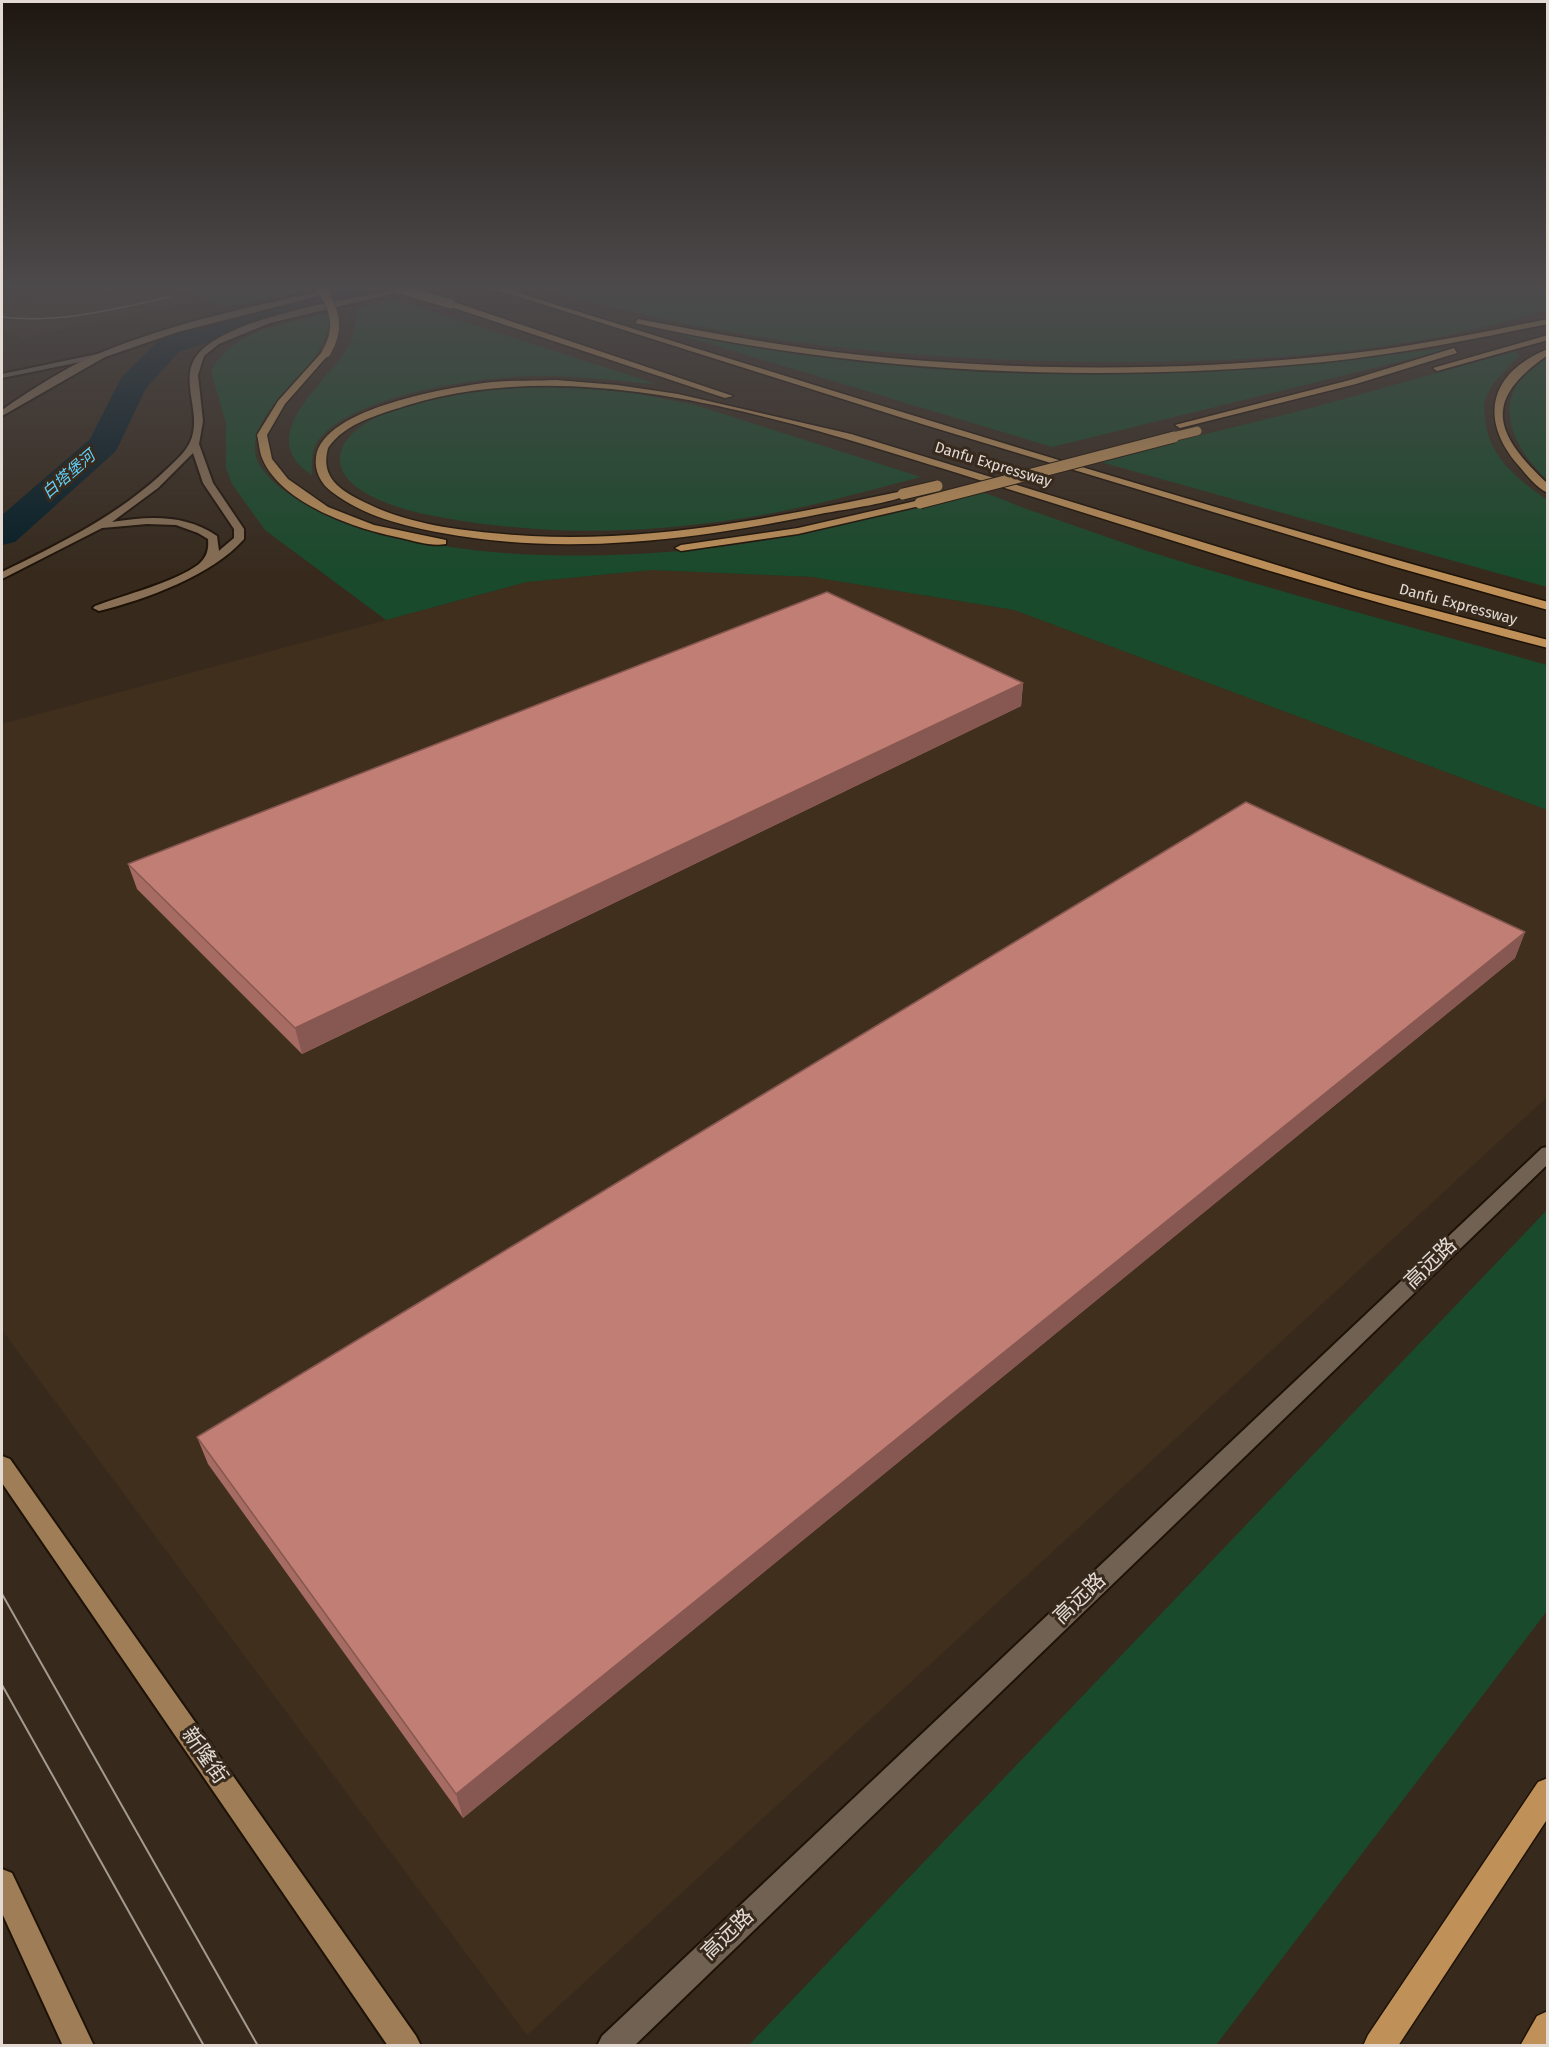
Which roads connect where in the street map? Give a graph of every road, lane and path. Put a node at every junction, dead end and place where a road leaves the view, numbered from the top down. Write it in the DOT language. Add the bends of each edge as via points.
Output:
graph roads {
  1 [pos="48,385"];
  2 [pos="195,385"];
  3 [pos="298,385"];
  4 [pos="494,385"];
  5 [pos="601,385"];
  6 [pos="694,385"];
  7 [pos="805,385"];
  8 [pos="1343,385"];
  9 [pos="1377,385"];
  10 [pos="1504,385"];
  11 [pos="2,414"];
  12 [pos="859,439"];
  13 [pos="195,444"];
  14 [pos="1007,468"];
  15 [pos="995,471"];
  16 [pos="1548,490"];
  17 [pos="100,527"];
  18 [pos="481,548"];
  19 [pos="673,549"];
  20 [pos="504,550"];
  21 [pos="586,553"];
  22 [pos="205,564"];
  23 [pos="2,576"];
  24 [pos="1548,606"];
  25 [pos="99,608"];
  26 [pos="1548,644"];
  27 [pos="1548,1154"];
  28 [pos="2,1466"];
  29 [pos="1548,1792"];
  30 [pos="2,1883"];
  31 [pos="1548,2027"];
  32 [pos="79,2046"];
  33 [pos="406,2046"];
  34 [pos="612,2046"];
  35 [pos="1379,2046"];
  36 [pos="1536,2046"];
  1 -- 11 [label="main road"];
  2 -- 13 [label="main road" via="201,415"];
  3 -- 18 [label="highway, bridge" via="262,435 267,460 296,491 339,517 399,536"];
  4 -- 15 [label="highway, bridge" via="398,403 359,419 333,436 321,454 322,474 329,487 370,510 428,528 518,542 622,542 697,535 903,494"];
  5 -- 12 [label="highway, bridge" via="679,395"];
  6 -- 12 [label="highway, Danfu Expressway, bridge"];
  7 -- 24 [label="highway, Danfu Expressway"];
  8 -- 14 [label="highway"];
  9 -- 19 [label="highway, bridge" via="798,531"];
  10 -- 16 [label="highway" via="1498,404 1499,431 1522,466"];
  12 -- 26 [label="highway, Danfu Expressway" via="1354,594"];
  13 -- 17 [label="main road" via="149,493"];
  13 -- 22 [label="main road" via="208,483 238,529 239,539"];
  17 -- 22 [label="main road" via="132,521 172,522 201,528 213,538 214,550"];
  17 -- 23 [label="main road"];
  20 -- 21 [label="highway"];
  22 -- 25 [label="main road"];
  27 -- 34 [label="street, 高远路"];
  28 -- 33 [label="main road, 新隆街"];
  29 -- 35 [label="highway"];
  30 -- 32 [label="main road"];
  31 -- 36 [label="highway"];
}
